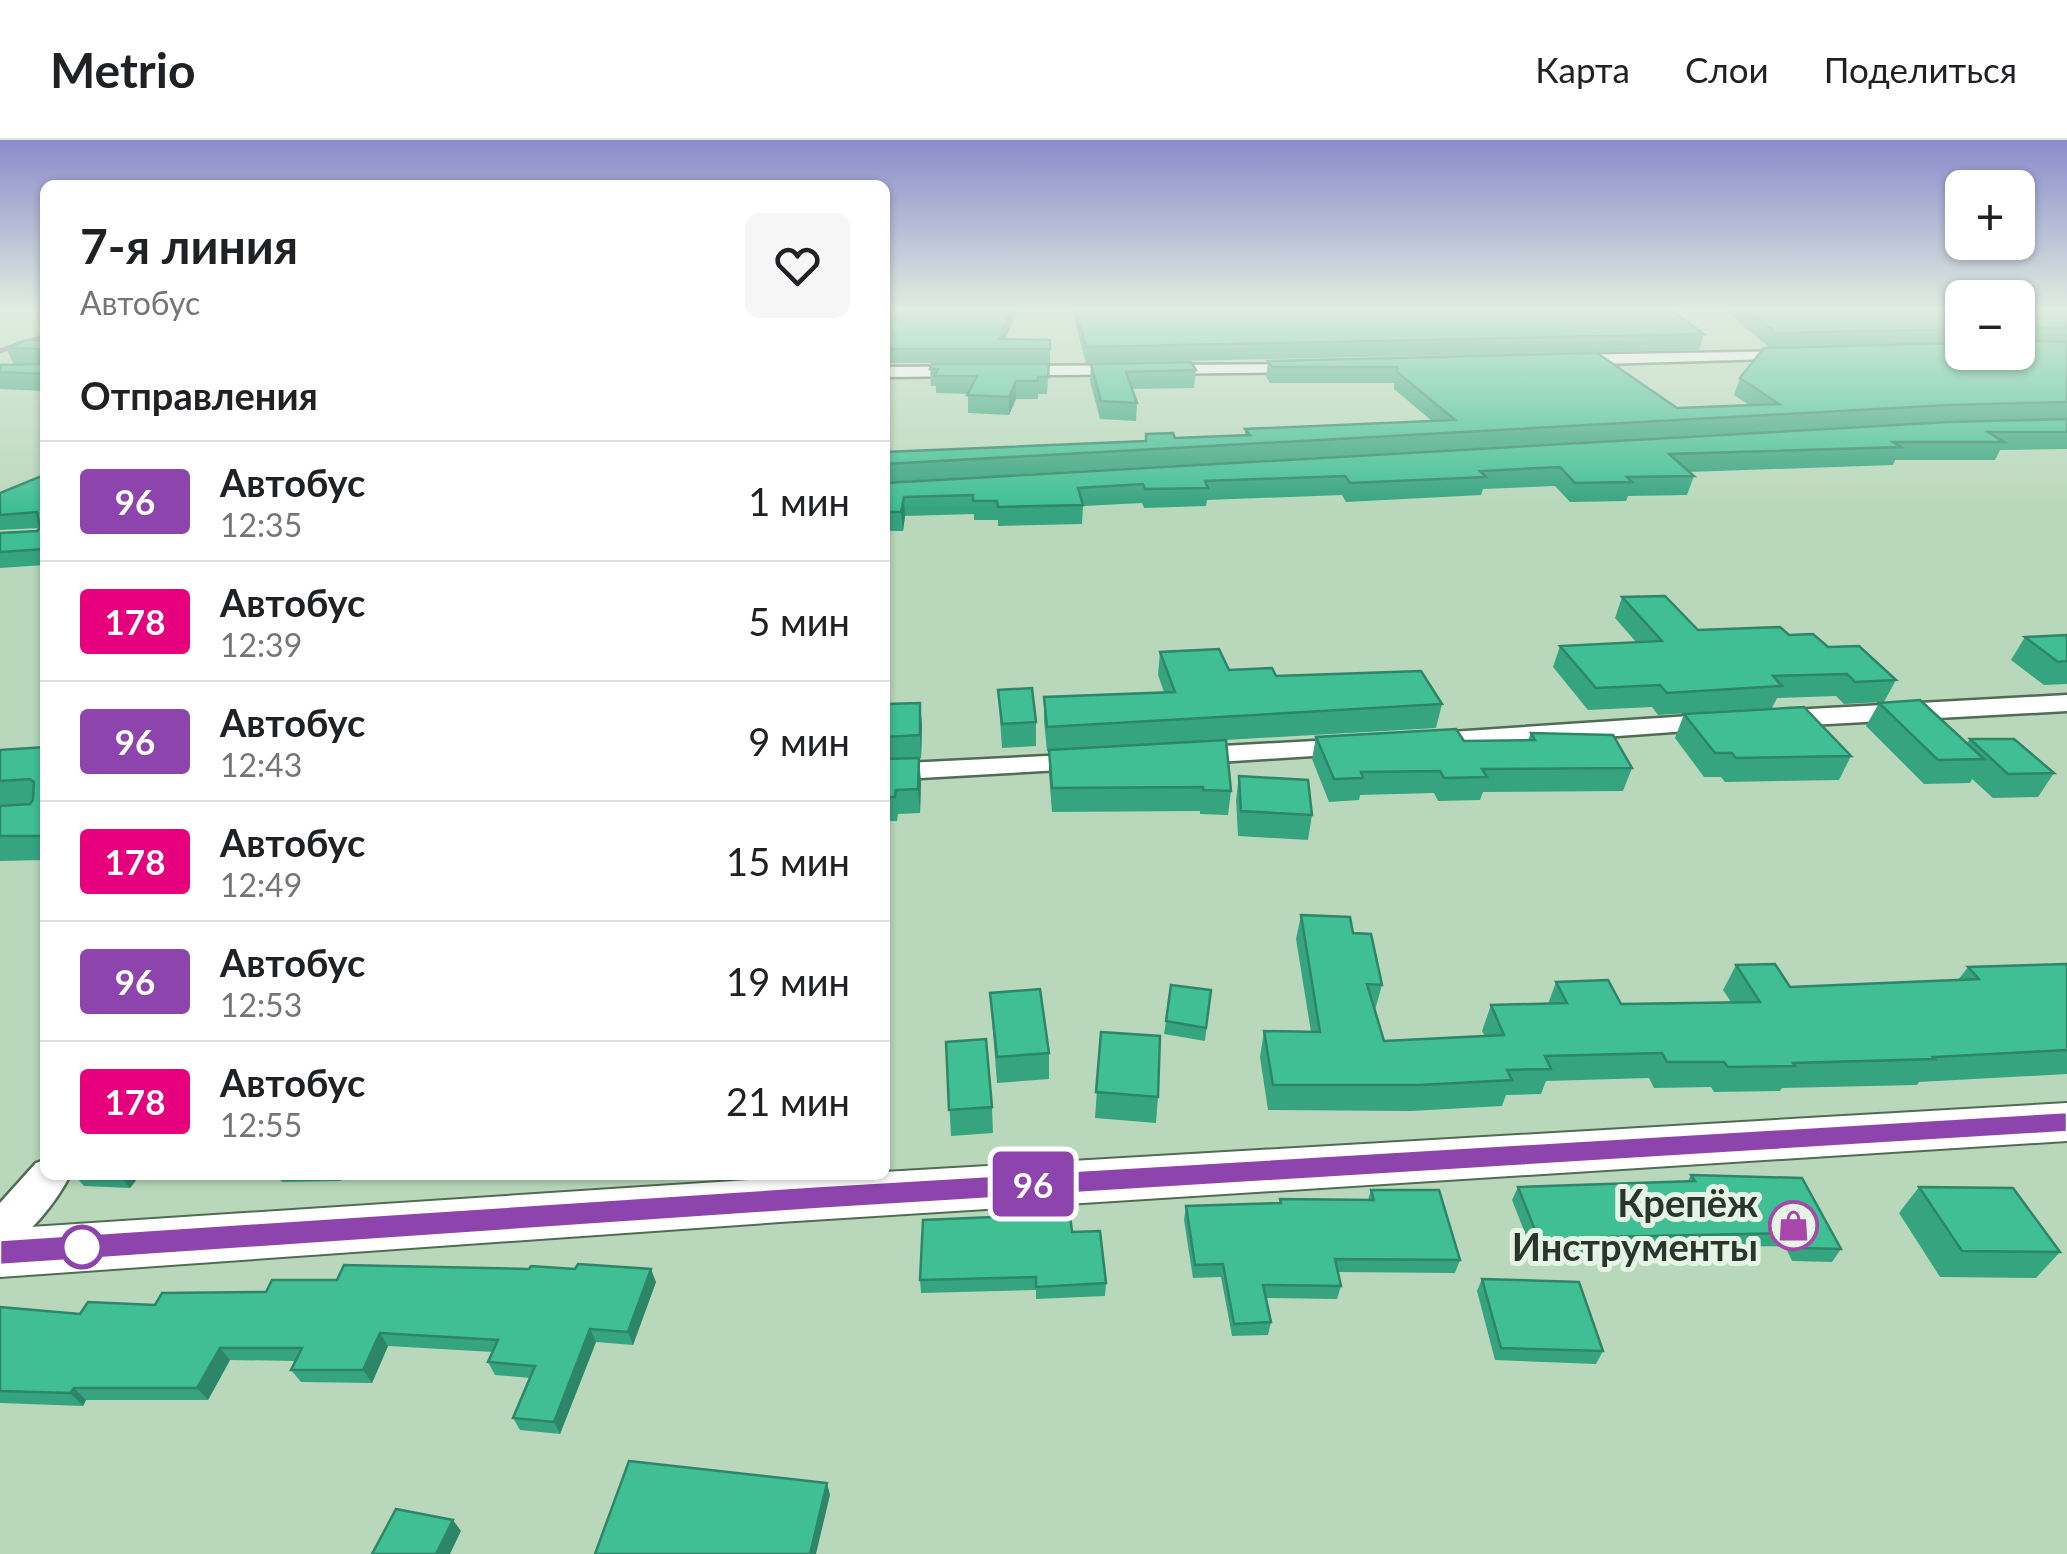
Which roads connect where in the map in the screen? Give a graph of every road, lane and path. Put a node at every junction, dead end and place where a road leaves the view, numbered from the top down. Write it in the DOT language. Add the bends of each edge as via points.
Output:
graph roads {
  1 [pos="2067,703"];
  2 [pos="1154,758"];
  3 [pos="1116,760"];
  4 [pos="890,772"];
  5 [pos="2067,1122"];
  6 [pos="46,1180"];
  7 [pos="0,1232"];
  8 [pos="0,1253"];
  1 -- 2 [label="street"];
  3 -- 4 [label="street"];
  5 -- 8 [label="street"];
  6 -- 7 [label="street"];
}
